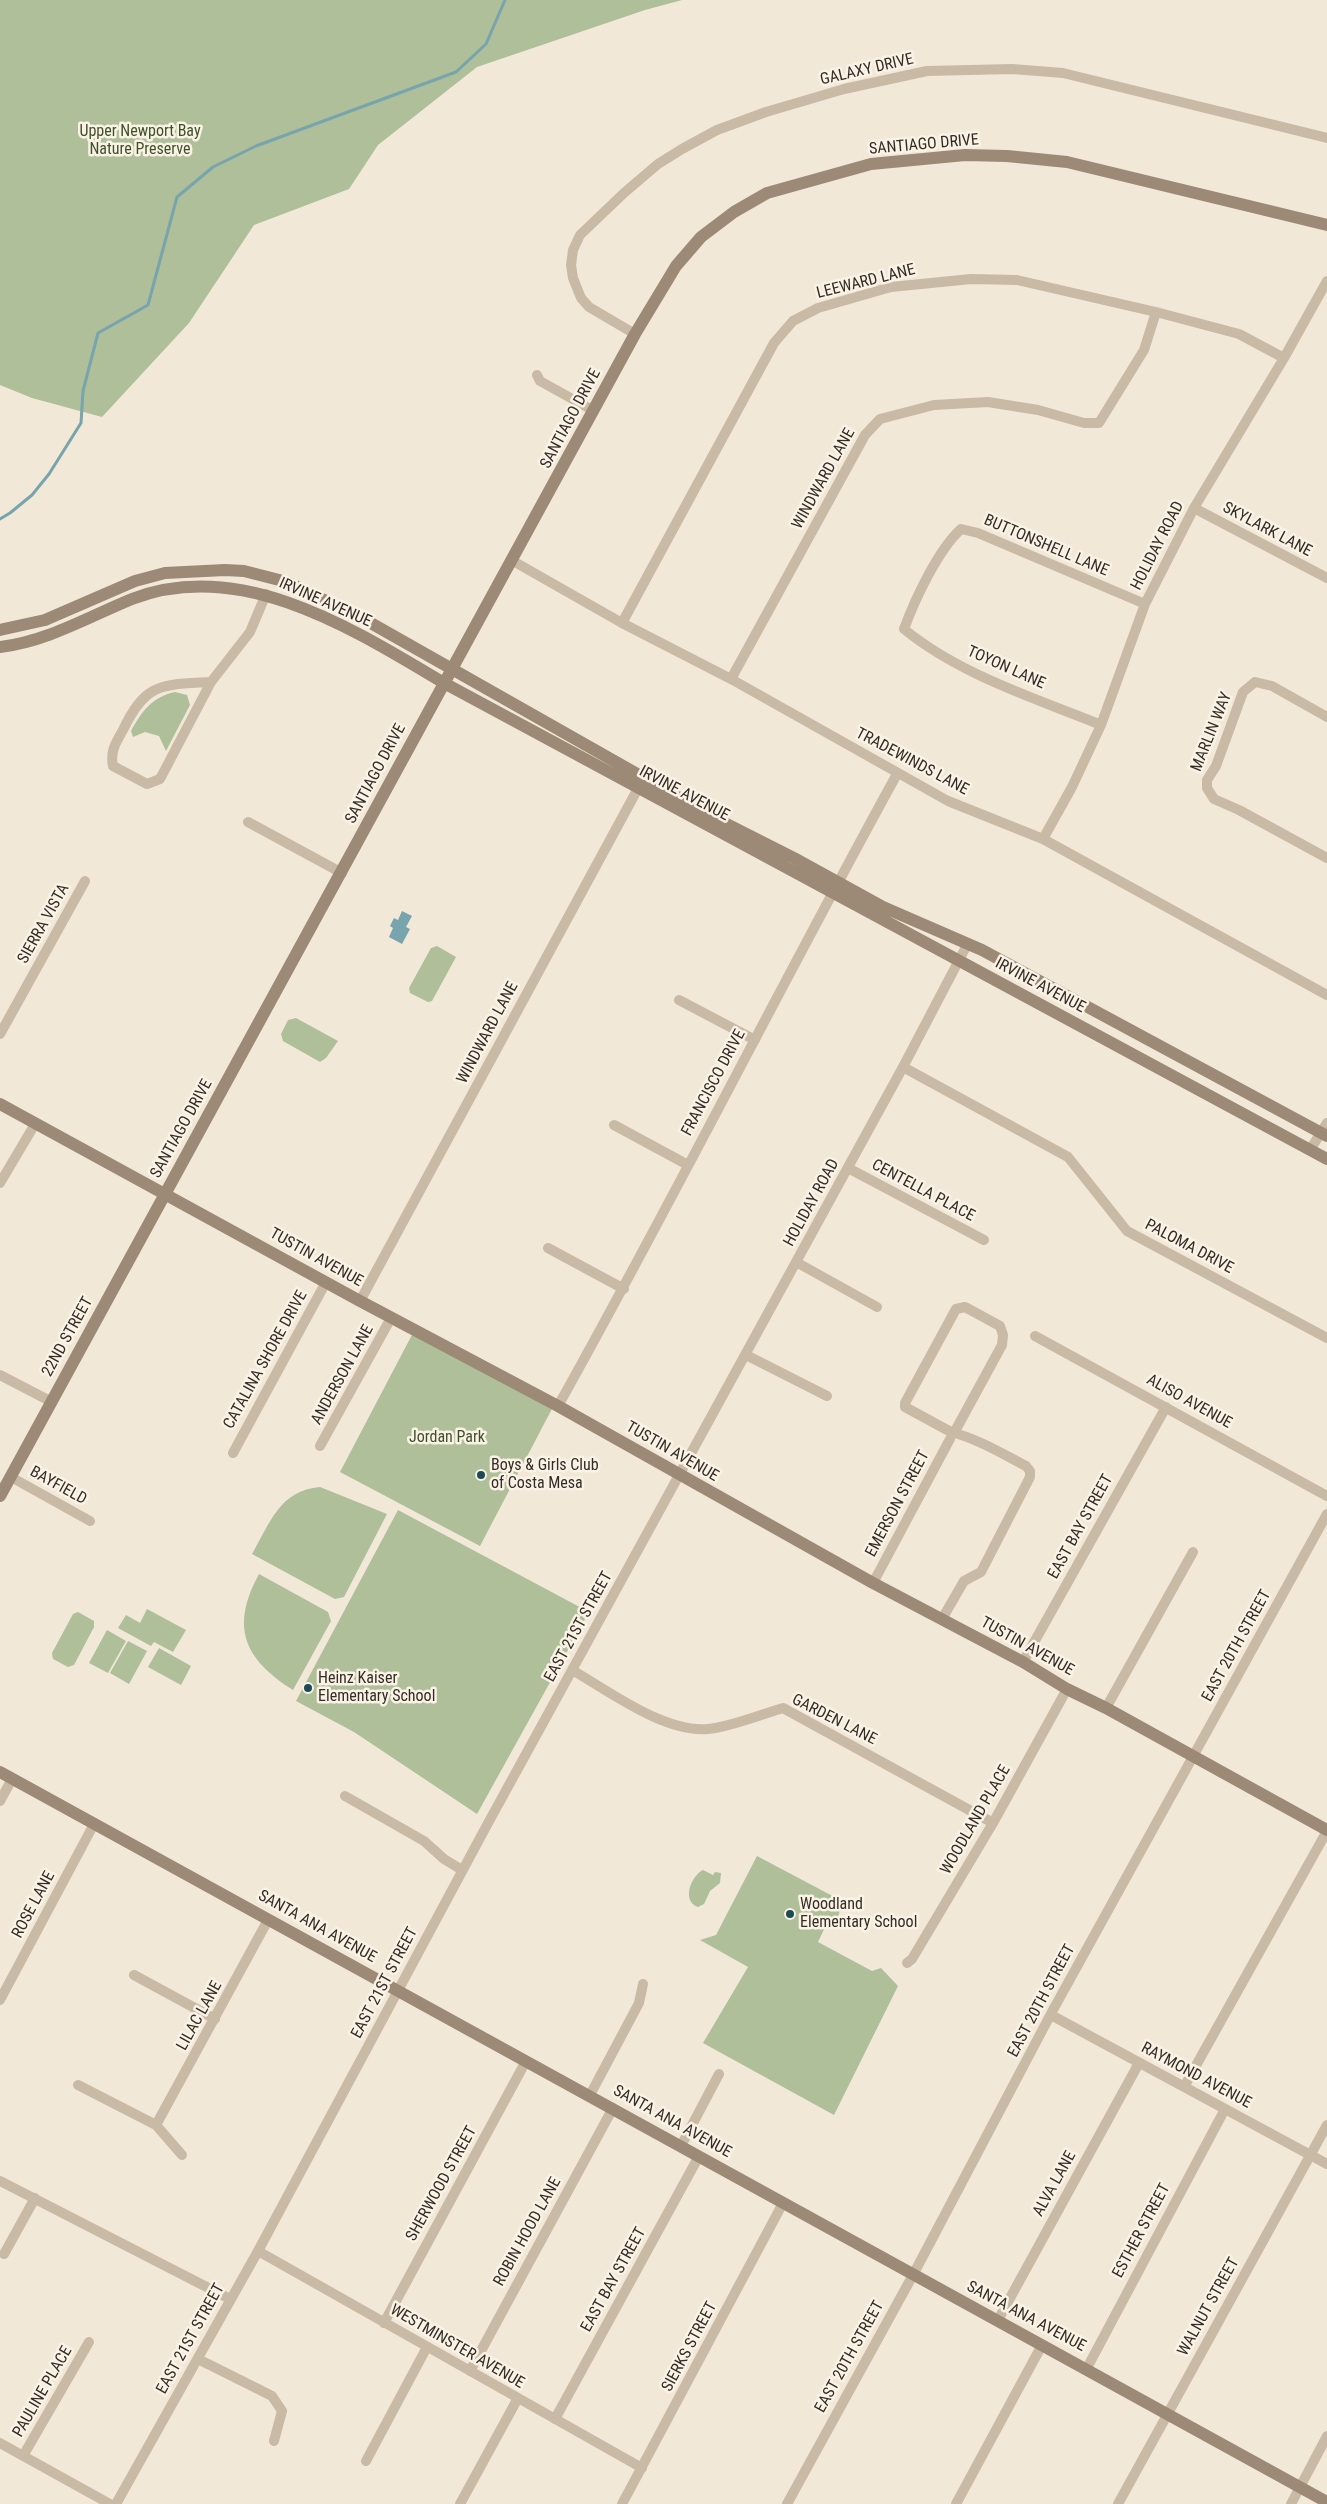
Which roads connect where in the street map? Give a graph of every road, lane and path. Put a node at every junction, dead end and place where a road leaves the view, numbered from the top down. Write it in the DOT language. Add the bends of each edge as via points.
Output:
graph roads {
  1 [pos="1327,138"];
  2 [pos="1327,225"];
  3 [pos="1327,281"];
  4 [pos="1156,312"];
  5 [pos="635,334"];
  6 [pos="1284,358"];
  7 [pos="538,375"];
  8 [pos="594,411"];
  9 [pos="1194,508"];
  10 [pos="513,561"];
  11 [pos="1327,578"];
  12 [pos="266,594"];
  13 [pos="1145,604"];
  14 [pos="345,609"];
  15 [pos="622,623"];
  16 [pos="904,629"];
  17 [pos="0,630"];
  18 [pos="0,647"];
  19 [pos="451,669"];
  20 [pos="731,679"];
  21 [pos="210,682"];
  22 [pos="444,683"];
  23 [pos="1327,717"];
  24 [pos="1101,725"];
  25 [pos="897,774"];
  26 [pos="641,784"];
  27 [pos="248,822"];
  28 [pos="1043,839"];
  29 [pos="1327,858"];
  30 [pos="342,873"];
  31 [pos="85,880"];
  32 [pos="835,887"];
  33 [pos="968,943"];
  34 [pos="958,960"];
  35 [pos="1327,994"];
  36 [pos="679,1000"];
  37 [pos="0,1034"];
  38 [pos="755,1040"];
  39 [pos="903,1067"];
  40 [pos="0,1104"];
  41 [pos="35,1124"];
  42 [pos="614,1125"];
  43 [pos="1325,1130"];
  44 [pos="1310,1150"];
  45 [pos="1327,1159"];
  46 [pos="688,1164"];
  47 [pos="848,1168"];
  48 [pos="0,1183"];
  49 [pos="166,1194"];
  50 [pos="984,1240"];
  51 [pos="548,1248"];
  52 [pos="796,1262"];
  53 [pos="326,1282"];
  54 [pos="624,1289"];
  55 [pos="360,1301"];
  56 [pos="877,1307"];
  57 [pos="391,1318"];
  58 [pos="1035,1336"];
  59 [pos="1327,1338"];
  60 [pos="746,1356"];
  61 [pos="0,1375"];
  62 [pos="827,1396"];
  63 [pos="52,1402"];
  64 [pos="558,1406"];
  65 [pos="1166,1407"];
  66 [pos="952,1436"];
  67 [pos="320,1446"];
  68 [pos="233,1453"];
  69 [pos="11,1476"];
  70 [pos="680,1476"];
  71 [pos="0,1496"];
  72 [pos="1327,1496"];
  73 [pos="1327,1514"];
  74 [pos="90,1521"];
  75 [pos="1193,1552"];
  76 [pos="873,1583"];
  77 [pos="942,1619"];
  78 [pos="1023,1662"];
  79 [pos="572,1670"];
  80 [pos="1067,1689"];
  81 [pos="1106,1708"];
  82 [pos="1193,1756"];
  83 [pos="0,1772"];
  84 [pos="12,1779"];
  85 [pos="345,1796"];
  86 [pos="0,1801"];
  87 [pos="992,1823"];
  88 [pos="94,1824"];
  89 [pos="1327,1830"];
  90 [pos="462,1870"];
  91 [pos="268,1920"];
  92 [pos="907,1963"];
  93 [pos="134,1975"];
  94 [pos="643,1984"];
  95 [pos="399,1990"];
  96 [pos="0,2000"];
  97 [pos="1051,2015"];
  98 [pos="215,2019"];
  99 [pos="526,2061"];
  100 [pos="1139,2063"];
  101 [pos="720,2074"];
  102 [pos="78,2085"];
  103 [pos="1184,2087"];
  104 [pos="590,2095"];
  105 [pos="613,2108"];
  106 [pos="1225,2109"];
  107 [pos="156,2125"];
  108 [pos="1327,2125"];
  109 [pos="681,2146"];
  110 [pos="182,2155"];
  111 [pos="1310,2155"];
  112 [pos="699,2156"];
  113 [pos="1327,2164"];
  114 [pos="0,2181"];
  115 [pos="35,2198"];
  116 [pos="783,2203"];
  117 [pos="258,2251"];
  118 [pos="4,2254"];
  119 [pos="913,2275"];
  120 [pos="230,2299"];
  121 [pos="998,2320"];
  122 [pos="384,2323"];
  123 [pos="89,2342"];
  124 [pos="1042,2345"];
  125 [pos="427,2347"];
  126 [pos="198,2359"];
  127 [pos="1087,2368"];
  128 [pos="470,2371"];
  129 [pos="518,2398"];
  130 [pos="1168,2413"];
  131 [pos="555,2419"];
  132 [pos="1327,2436"];
  133 [pos="274,2441"];
  134 [pos="0,2444"];
  135 [pos="23,2456"];
  136 [pos="366,2461"];
  137 [pos="642,2468"];
  138 [pos="1301,2487"];
  139 [pos="1327,2502"];
  140 [pos="110,2504"];
  141 [pos="116,2504"];
  142 [pos="460,2504"];
  143 [pos="622,2504"];
  144 [pos="787,2504"];
  145 [pos="956,2504"];
  146 [pos="1118,2504"];
  147 [pos="1291,2504"];
  1 -- 5 [label="street, GALAXY DRIVE" via="1063,73 1012,69 927,72 890,77 844,89 725,127 682,149 638,182 580,235 571,265 581,298 589,308"];
  2 -- 5 [label="street, SANTIAGO DRIVE" via="1067,162 965,155 872,164 767,193 734,212 701,237 676,266"];
  3 -- 6 [label="street, HOLIDAY ROAD"];
  4 -- 6 [label="street, LEEWARD LANE" via="1239,334"];
  4 -- 15 [label="street, LEEWARD LANE" via="1016,280 971,278 891,287 818,308 793,321 774,344"];
  4 -- 20 [label="street, WINDWARD LANE" via="1144,350 1099,423 1084,423 1038,410 988,402 934,405 880,419 864,435"];
  5 -- 8 [label="street, SANTIAGO DRIVE"];
  6 -- 9 [label="street, HOLIDAY ROAD"];
  7 -- 8 [label="street" via="540,381"];
  8 -- 10 [label="street, SANTIAGO DRIVE"];
  9 -- 11 [label="street, SKYLARK LANE"];
  9 -- 13 [label="street, HOLIDAY ROAD"];
  10 -- 15 [label="street, TRADEWINDS LANE"];
  10 -- 19 [label="street, SANTIAGO DRIVE"];
  12 -- 14 [label="street" via="287,590 326,608"];
  12 -- 18 [label="street, IRVINE AVENUE" via="224,588 162,591 132,599 42,638"];
  12 -- 21 [label="street" via="250,632"];
  12 -- 22 [label="street, IRVINE AVENUE" via="291,602 358,634"];
  13 -- 16 [label="street, BUTTONSHELL LANE" via="978,533 961,529 950,540 911,609"];
  13 -- 24 [label="street, HOLIDAY ROAD"];
  14 -- 17 [label="street, IRVINE AVENUE" via="272,578 244,571 194,570 135,581 45,620"];
  14 -- 19 [label="street, IRVINE AVENUE"];
  15 -- 20 [label="street, TRADEWINDS LANE"];
  16 -- 24 [label="street, TOYON LANE" via="920,642 977,674"];
  19 -- 22 [label="street, SANTIAGO DRIVE"];
  19 -- 26 [label="street, IRVINE AVENUE"];
  20 -- 25 [label="street, TRADEWINDS LANE"];
  21 -- 21 [label="street" via="159,687 146,694 134,706 111,754 113,766 147,784 160,779"];
  22 -- 26 [label="street, IRVINE AVENUE"];
  22 -- 30 [label="street, SANTIAGO DRIVE"];
  23 -- 29 [label="street, MARLIN WAY" via="1272,686 1255,682 1243,692 1216,766 1207,780 1207,788 1214,799"];
  24 -- 28 [label="street, HOLIDAY ROAD"];
  25 -- 28 [label="street, TRADEWINDS LANE" via="948,802"];
  25 -- 32 [label="street, FRANCISCO DRIVE"];
  26 -- 32 [label="street, IRVINE AVENUE"];
  26 -- 55 [label="street, WINDWARD LANE"];
  27 -- 30 [label="street"];
  28 -- 35 [label="street, TRADEWINDS LANE"];
  30 -- 49 [label="street, SANTIAGO DRIVE"];
  31 -- 37 [label="street, SIERRA VISTA"];
  32 -- 33 [label="street, IRVINE AVENUE"];
  32 -- 34 [label="street, IRVINE AVENUE"];
  32 -- 38 [label="street, FRANCISCO DRIVE"];
  33 -- 34 [label="street, HOLIDAY ROAD"];
  33 -- 43 [label="street, IRVINE AVENUE"];
  34 -- 39 [label="street, HOLIDAY ROAD"];
  34 -- 44 [label="street, IRVINE AVENUE"];
  36 -- 38 [label="street"];
  38 -- 46 [label="street, FRANCISCO DRIVE"];
  39 -- 47 [label="street, HOLIDAY ROAD"];
  39 -- 59 [label="street, PALOMA DRIVE" via="1068,1157 1127,1231"];
  40 -- 41 [label="street, TUSTIN AVENUE"];
  41 -- 48 [label="street"];
  41 -- 49 [label="street, TUSTIN AVENUE"];
  42 -- 46 [label="street"];
  43 -- 44 [label="street"];
  44 -- 45 [label="street, IRVINE AVENUE"];
  46 -- 54 [label="street, FRANCISCO DRIVE"];
  47 -- 50 [label="street, CENTELLA PLACE"];
  47 -- 52 [label="street, HOLIDAY ROAD"];
  49 -- 53 [label="street, TUSTIN AVENUE"];
  49 -- 63 [label="street, 22ND STREET"];
  51 -- 54 [label="street"];
  52 -- 56 [label="street"];
  52 -- 60 [label="street, HOLIDAY ROAD"];
  53 -- 55 [label="street, TUSTIN AVENUE"];
  53 -- 68 [label="street, CATALINA SHORE DRIVE"];
  54 -- 64 [label="street, FRANCISCO DRIVE"];
  55 -- 57 [label="street, TUSTIN AVENUE"];
  57 -- 64 [label="street, TUSTIN AVENUE"];
  57 -- 67 [label="street, ANDERSON LANE"];
  58 -- 65 [label="street, ALISO AVENUE"];
  60 -- 62 [label="street"];
  60 -- 70 [label="street, HOLIDAY ROAD"];
  61 -- 63 [label="street"];
  63 -- 69 [label="street, 22ND STREET"];
  64 -- 70 [label="street, TUSTIN AVENUE"];
  65 -- 72 [label="street, ALISO AVENUE"];
  65 -- 78 [label="street, EAST BAY STREET"];
  66 -- 66 [label="street, EMERSON STREET" via="1002,1345 1003,1335 1000,1326 964,1307 956,1309 905,1403 907,1409"];
  66 -- 76 [label="street, EMERSON STREET"];
  66 -- 77 [label="street" via="969,1437 1026,1466 1030,1477 981,1572 964,1581"];
  69 -- 71 [label="street, 22ND STREET"];
  69 -- 74 [label="street, BAYFIELD"];
  70 -- 76 [label="street, TUSTIN AVENUE"];
  70 -- 79 [label="street, EAST 21ST STREET"];
  73 -- 82 [label="street, EAST 20TH STREET"];
  75 -- 81 [label="street"];
  76 -- 77 [label="street, TUSTIN AVENUE"];
  77 -- 78 [label="street, TUSTIN AVENUE"];
  78 -- 80 [label="street, TUSTIN AVENUE"];
  79 -- 87 [label="street, GARDEN LANE" via="651,1715 681,1727 708,1730 782,1708"];
  79 -- 90 [label="street, EAST 21ST STREET"];
  80 -- 81 [label="street, TUSTIN AVENUE"];
  80 -- 87 [label="street, WOODLAND PLACE"];
  81 -- 82 [label="street, TUSTIN AVENUE"];
  82 -- 89 [label="street, TUSTIN AVENUE"];
  82 -- 97 [label="street, EAST 20TH STREET"];
  83 -- 84 [label="street, SANTA ANA AVENUE"];
  84 -- 86 [label="street"];
  84 -- 88 [label="street, SANTA ANA AVENUE"];
  85 -- 90 [label="street" via="424,1841"];
  87 -- 92 [label="street, WOODLAND PLACE"];
  88 -- 91 [label="street, SANTA ANA AVENUE"];
  88 -- 96 [label="street, ROSE LANE"];
  89 -- 103 [label="street"];
  90 -- 95 [label="street, EAST 21ST STREET"];
  91 -- 95 [label="street, SANTA ANA AVENUE"];
  91 -- 98 [label="street, LILAC LANE"];
  93 -- 98 [label="street"];
  94 -- 104 [label="street" via="639,2002"];
  95 -- 99 [label="street, SANTA ANA AVENUE"];
  95 -- 117 [label="street, EAST 21ST STREET"];
  97 -- 100 [label="street, RAYMOND AVENUE"];
  97 -- 119 [label="street, EAST 20TH STREET"];
  98 -- 107 [label="street, LILAC LANE"];
  99 -- 104 [label="street, SANTA ANA AVENUE"];
  99 -- 122 [label="street, SHERWOOD STREET"];
  100 -- 103 [label="street, RAYMOND AVENUE"];
  100 -- 121 [label="street, ALVA LANE"];
  101 -- 109 [label="street"];
  102 -- 107 [label="street"];
  103 -- 106 [label="street, RAYMOND AVENUE"];
  104 -- 105 [label="street, SANTA ANA AVENUE"];
  105 -- 109 [label="street, SANTA ANA AVENUE"];
  105 -- 128 [label="street, ROBIN HOOD LANE"];
  106 -- 111 [label="street, RAYMOND AVENUE"];
  106 -- 127 [label="street, ESTHER STREET"];
  107 -- 110 [label="street"];
  108 -- 111 [label="street, WALNUT STREET"];
  109 -- 112 [label="street, SANTA ANA AVENUE"];
  111 -- 113 [label="street, RAYMOND AVENUE"];
  111 -- 130 [label="street, WALNUT STREET"];
  112 -- 116 [label="street, SANTA ANA AVENUE"];
  112 -- 131 [label="street, EAST BAY STREET"];
  114 -- 115 [label="street"];
  115 -- 118 [label="street"];
  115 -- 120 [label="street"];
  116 -- 119 [label="street, SANTA ANA AVENUE"];
  116 -- 137 [label="street, SIERKS STREET"];
  117 -- 120 [label="street, EAST 21ST STREET"];
  117 -- 122 [label="street, WESTMINSTER AVENUE"];
  119 -- 121 [label="street, SANTA ANA AVENUE"];
  119 -- 144 [label="street, EAST 20TH STREET"];
  120 -- 126 [label="street, EAST 21ST STREET"];
  121 -- 124 [label="street, SANTA ANA AVENUE"];
  122 -- 125 [label="street, WESTMINSTER AVENUE"];
  123 -- 135 [label="street, PAULINE PLACE"];
  124 -- 127 [label="street, SANTA ANA AVENUE"];
  124 -- 145 [label="street"];
  125 -- 128 [label="street, WESTMINSTER AVENUE"];
  125 -- 136 [label="street"];
  126 -- 133 [label="street" via="272,2396 282,2410"];
  126 -- 141 [label="street, EAST 21ST STREET"];
  127 -- 130 [label="street, SANTA ANA AVENUE"];
  128 -- 129 [label="street, WESTMINSTER AVENUE"];
  129 -- 131 [label="street, WESTMINSTER AVENUE"];
  129 -- 142 [label="street"];
  130 -- 138 [label="street, SANTA ANA AVENUE"];
  130 -- 146 [label="street, WALNUT STREET"];
  131 -- 137 [label="street, WESTMINSTER AVENUE"];
  132 -- 138 [label="street"];
  134 -- 135 [label="street"];
  135 -- 140 [label="street"];
  137 -- 143 [label="street, SIERKS STREET"];
  138 -- 139 [label="street, SANTA ANA AVENUE"];
  138 -- 147 [label="street"];
}
